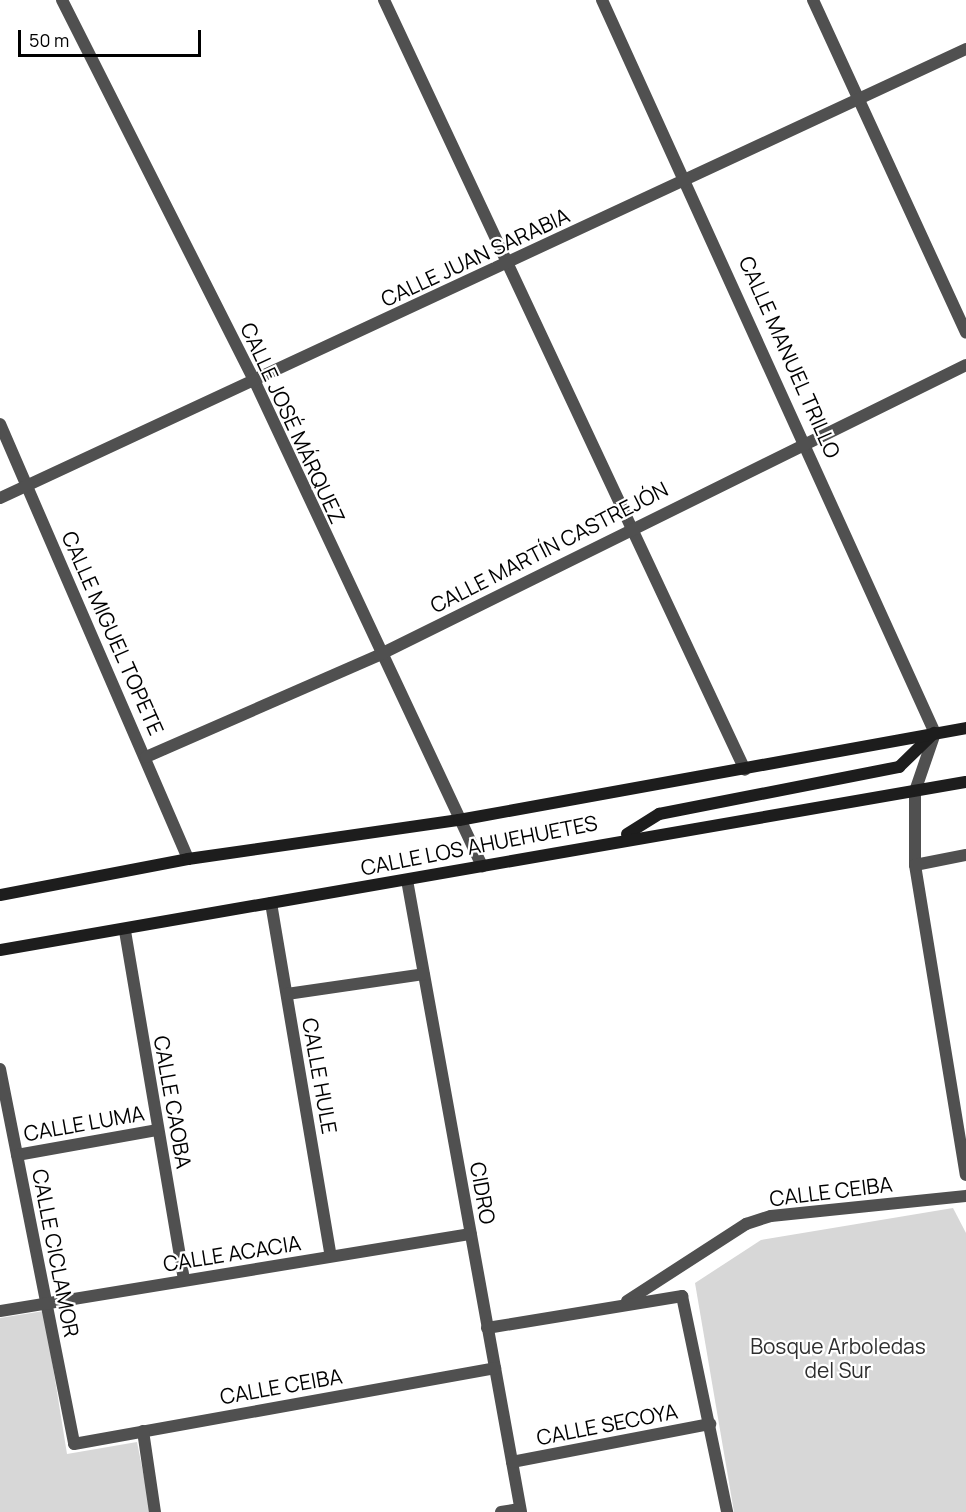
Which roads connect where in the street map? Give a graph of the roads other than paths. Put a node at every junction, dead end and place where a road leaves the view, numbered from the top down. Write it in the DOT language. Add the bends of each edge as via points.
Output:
graph roads {
  1 [pos="62,0"];
  2 [pos="384,0"];
  3 [pos="602,0"];
  4 [pos="813,0"];
  5 [pos="966,49"];
  6 [pos="859,100"];
  7 [pos="687,179"];
  8 [pos="506,263"];
  9 [pos="966,332"];
  10 [pos="966,365"];
  11 [pos="255,382"];
  12 [pos="0,424"];
  13 [pos="807,442"];
  14 [pos="27,486"];
  15 [pos="0,498"];
  16 [pos="632,527"];
  17 [pos="379,655"];
  18 [pos="966,728"];
  19 [pos="935,733"];
  20 [pos="146,757"];
  21 [pos="745,770"];
  22 [pos="966,782"];
  23 [pos="915,792"];
  24 [pos="459,820"];
  25 [pos="621,838"];
  26 [pos="966,855"];
  27 [pos="188,859"];
  28 [pos="915,864"];
  29 [pos="482,866"];
  30 [pos="407,880"];
  31 [pos="0,895"];
  32 [pos="271,903"];
  33 [pos="124,930"];
  34 [pos="0,950"];
  35 [pos="424,974"];
  36 [pos="287,994"];
  37 [pos="0,1069"];
  38 [pos="158,1130"];
  39 [pos="963,1141"];
  40 [pos="17,1155"];
  41 [pos="966,1174"];
  42 [pos="966,1196"];
  43 [pos="471,1234"];
  44 [pos="331,1256"];
  45 [pos="184,1280"];
  46 [pos="46,1303"];
  47 [pos="618,1306"];
  48 [pos="0,1311"];
  49 [pos="487,1328"];
  50 [pos="495,1368"];
  51 [pos="710,1424"];
  52 [pos="143,1431"];
  53 [pos="74,1444"];
  54 [pos="512,1462"];
  55 [pos="520,1510"];
  56 [pos="155,1512"];
  57 [pos="501,1512"];
  58 [pos="727,1512"];
  1 -- 11 [label="street, CALLE JOSÉ MÁRQUEZ"];
  2 -- 8 [label="street"];
  3 -- 7 [label="street, CALLE MANUEL TRILLO"];
  4 -- 6 [label="street"];
  5 -- 6 [label="street, CALLE JUAN SARABIA"];
  6 -- 7 [label="street, CALLE JUAN SARABIA"];
  6 -- 9 [label="street"];
  7 -- 8 [label="street, CALLE JUAN SARABIA"];
  7 -- 13 [label="street, CALLE MANUEL TRILLO"];
  8 -- 11 [label="street, CALLE JUAN SARABIA"];
  8 -- 16 [label="street"];
  10 -- 13 [label="street, CALLE MARTÍN CASTREJÓN"];
  11 -- 14 [label="street, CALLE JUAN SARABIA"];
  11 -- 17 [label="street, CALLE JOSÉ MÁRQUEZ"];
  12 -- 14 [label="street, CALLE MIGUEL TOPETE"];
  13 -- 16 [label="street, CALLE MARTÍN CASTREJÓN"];
  13 -- 19 [label="street, CALLE MANUEL TRILLO"];
  14 -- 15 [label="street, CALLE JUAN SARABIA"];
  14 -- 20 [label="street, CALLE MIGUEL TOPETE"];
  16 -- 17 [label="street, CALLE MARTÍN CASTREJÓN"];
  16 -- 21 [label="street"];
  17 -- 20 [label="street, CALLE MARTÍN CASTREJÓN"];
  17 -- 24 [label="street, CALLE JOSÉ MÁRQUEZ"];
  18 -- 19 [label="street, CALLE LOS AHUEHUETES"];
  19 -- 21 [label="street, CALLE LOS AHUEHUETES"];
  19 -- 23 [label="street"];
  19 -- 25 [label="street" via="899,767 659,814"];
  20 -- 27 [label="street, CALLE MIGUEL TOPETE"];
  21 -- 24 [label="street, CALLE LOS AHUEHUETES"];
  22 -- 23 [label="street, CALLE LOS AHUEHUETES"];
  23 -- 25 [label="street, CALLE LOS AHUEHUETES"];
  23 -- 28 [label="street"];
  24 -- 27 [label="street, CALLE LOS AHUEHUETES"];
  24 -- 29 [label="street, CALLE JOSÉ MÁRQUEZ"];
  25 -- 29 [label="street, CALLE LOS AHUEHUETES"];
  26 -- 28 [label="street"];
  27 -- 31 [label="street, CALLE LOS AHUEHUETES"];
  28 -- 39 [label="street"];
  29 -- 30 [label="street, CALLE LOS AHUEHUETES"];
  30 -- 32 [label="street, CALLE LOS AHUEHUETES"];
  30 -- 35 [label="street, CIDRO"];
  32 -- 33 [label="street, CALLE LOS AHUEHUETES"];
  32 -- 36 [label="street, CALLE HULE"];
  33 -- 34 [label="street, CALLE LOS AHUEHUETES"];
  33 -- 38 [label="street, CALLE CAOBA"];
  35 -- 36 [label="street"];
  35 -- 43 [label="street, CIDRO"];
  36 -- 44 [label="street, CALLE HULE"];
  37 -- 40 [label="street, CALLE CICLAMOR"];
  38 -- 40 [label="street, CALLE LUMA"];
  38 -- 45 [label="street, CALLE CAOBA"];
  39 -- 41 [label="street"];
  40 -- 46 [label="street, CALLE CICLAMOR"];
  42 -- 47 [label="street, CALLE CEIBA" via="771,1216 746,1224"];
  43 -- 44 [label="street, CALLE ACACIA"];
  43 -- 49 [label="street, CIDRO"];
  44 -- 45 [label="street, CALLE ACACIA"];
  45 -- 46 [label="street, CALLE ACACIA"];
  46 -- 48 [label="street, CALLE ACACIA"];
  46 -- 53 [label="street, CALLE CICLAMOR"];
  47 -- 49 [label="street, CALLE CEIBA"];
  47 -- 51 [label="street, CALLE CEIBA" via="682,1296"];
  49 -- 50 [label="street, CIDRO"];
  50 -- 52 [label="street, CALLE CEIBA"];
  50 -- 54 [label="street, CIDRO"];
  51 -- 54 [label="street, CALLE SECOYA"];
  51 -- 58 [label="street"];
  52 -- 53 [label="street, CALLE CEIBA"];
  52 -- 56 [label="street"];
  54 -- 55 [label="street, CIDRO"];
  55 -- 57 [label="street"];
}
